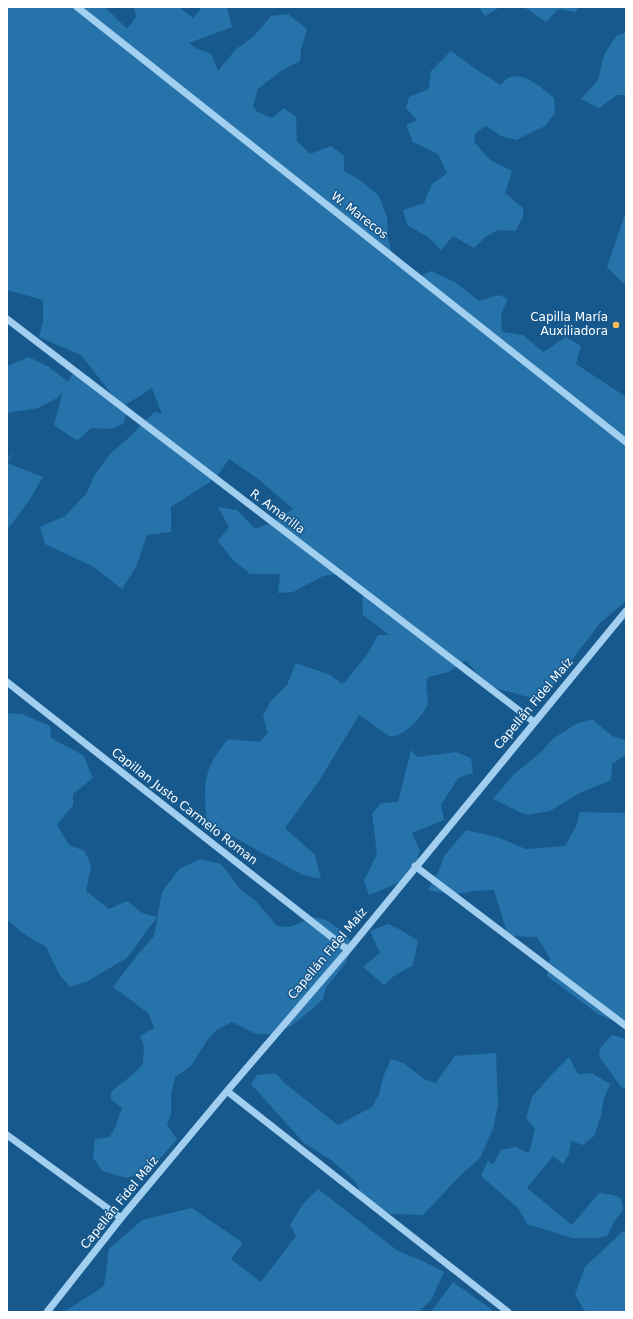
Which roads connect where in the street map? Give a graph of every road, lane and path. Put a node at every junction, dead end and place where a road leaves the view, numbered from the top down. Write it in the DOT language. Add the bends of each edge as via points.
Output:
graph roads {
  1 [pos="77,7"];
  2 [pos="7,319"];
  3 [pos="626,442"];
  4 [pos="626,611"];
  5 [pos="7,682"];
  6 [pos="534,722"];
  7 [pos="415,866"];
  8 [pos="348,950"];
  9 [pos="626,1026"];
  10 [pos="227,1091"];
  11 [pos="7,1135"];
  12 [pos="122,1218"];
  13 [pos="47,1312"];
  14 [pos="508,1312"];
  1 -- 3 [label="street, W. Marecos"];
  2 -- 6 [label="street, R. Amarilla"];
  4 -- 6 [label="street, Capellán Fidel Maíz"];
  5 -- 8 [label="street, Capillan Justo Carmelo Roman"];
  6 -- 7 [label="street, Capellán Fidel Maíz"];
  7 -- 8 [label="street, Capellán Fidel Maíz"];
  7 -- 9 [label="street"];
  8 -- 10 [label="street, Capellán Fidel Maíz"];
  10 -- 12 [label="street, Capellán Fidel Maíz"];
  10 -- 14 [label="street"];
  11 -- 12 [label="street"];
  12 -- 13 [label="street, Capellán Fidel Maíz"];
}
